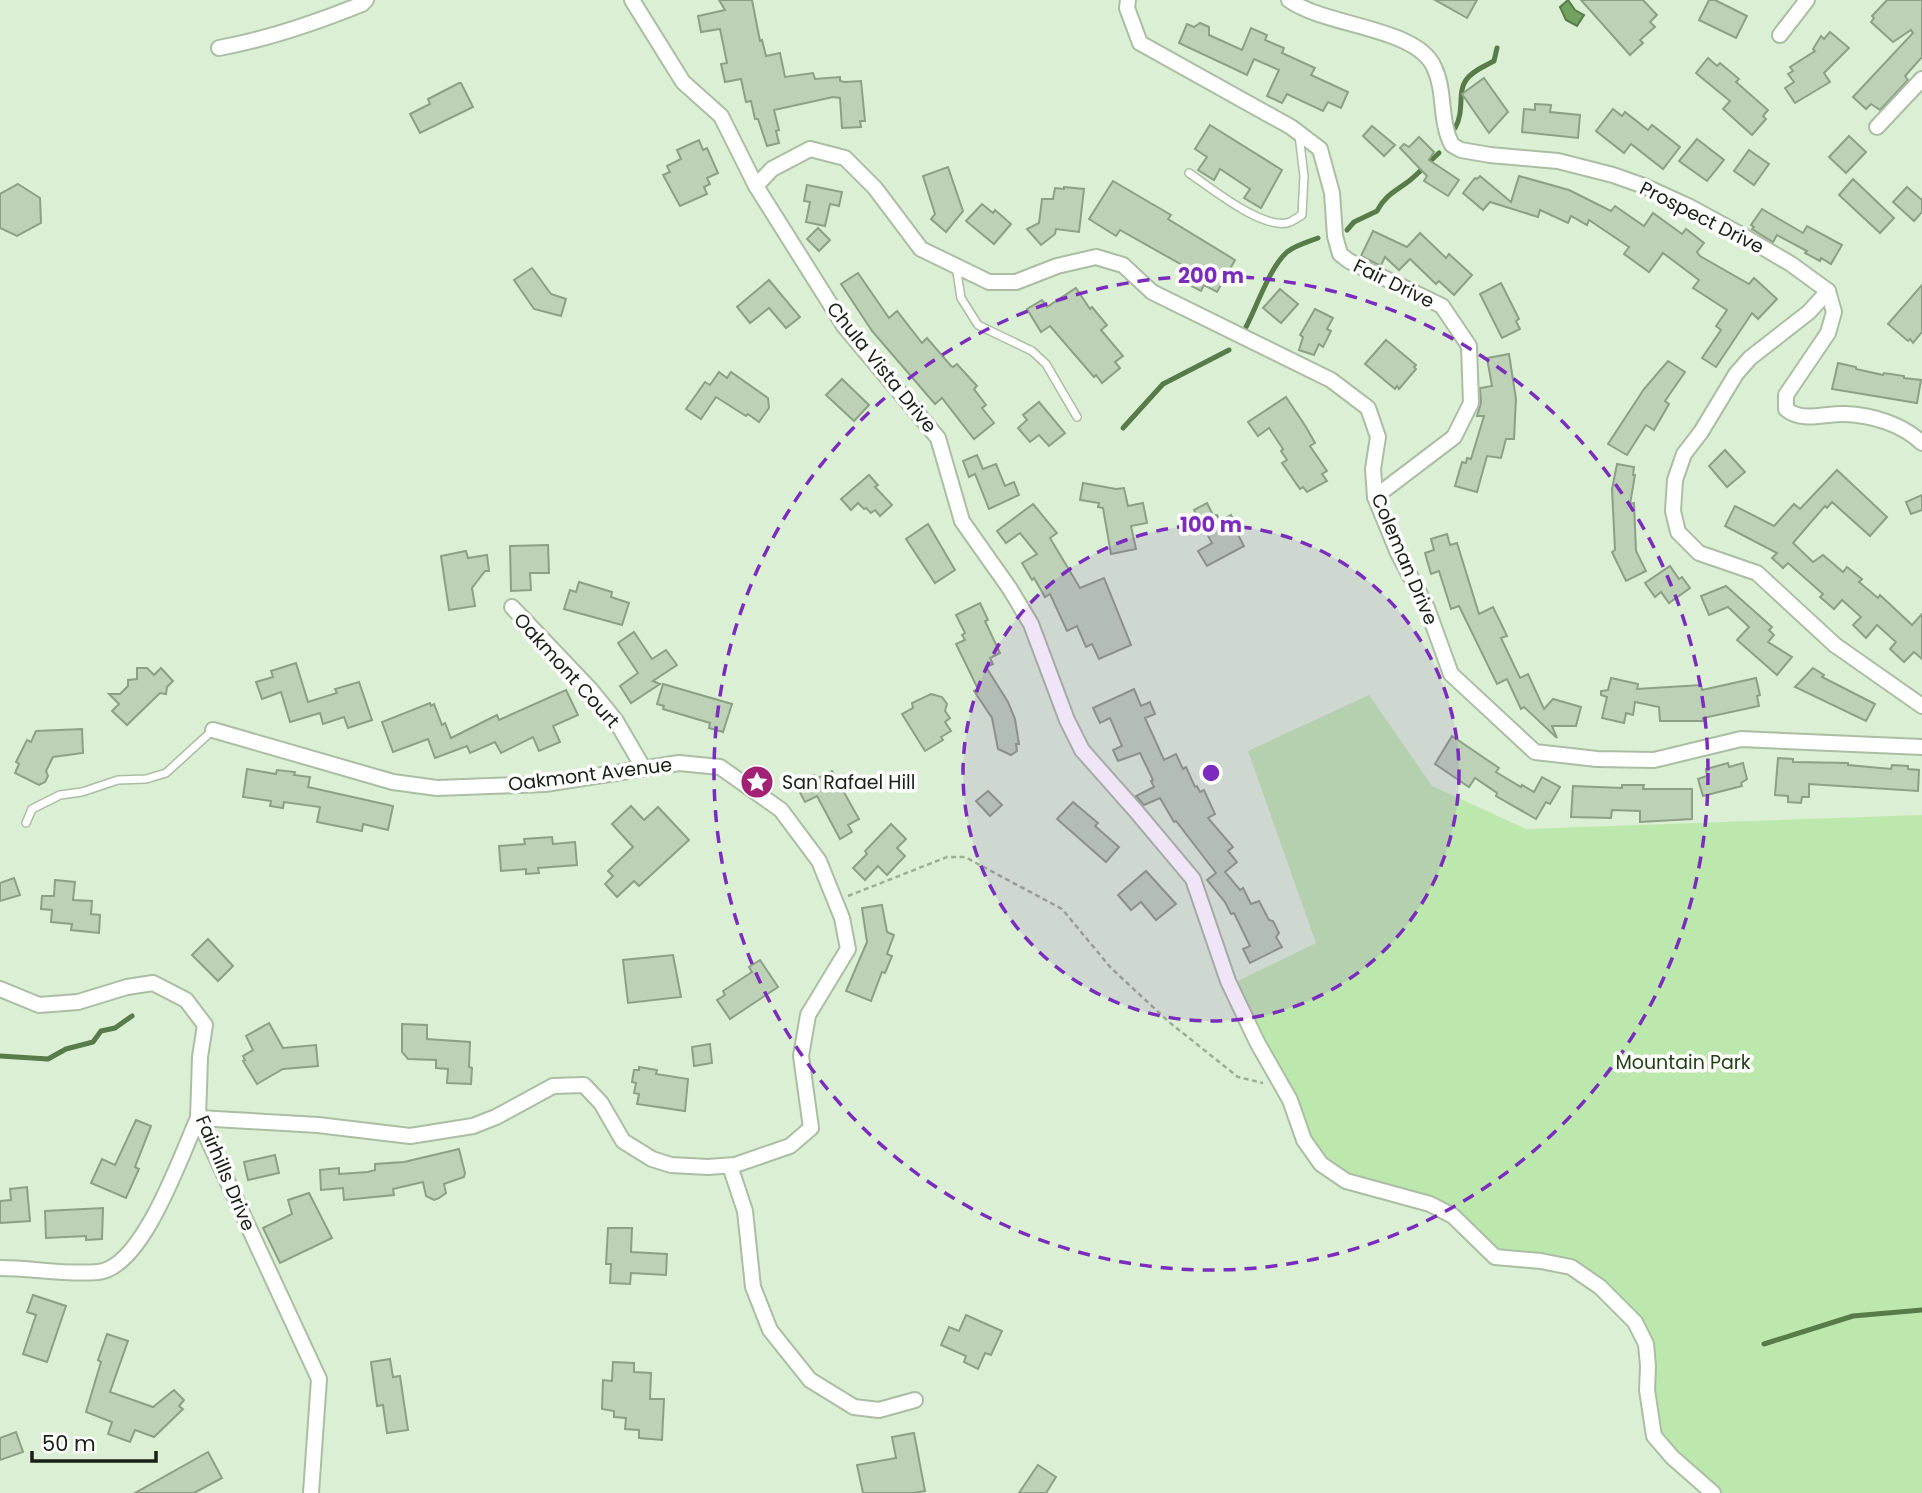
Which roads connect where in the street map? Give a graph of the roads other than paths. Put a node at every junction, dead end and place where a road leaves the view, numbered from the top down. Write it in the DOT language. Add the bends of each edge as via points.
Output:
graph roads {
  1 [pos="366,0"];
  2 [pos="632,0"];
  3 [pos="1128,0"];
  4 [pos="1289,0"];
  5 [pos="1807,0"];
  6 [pos="1780,35"];
  7 [pos="219,48"];
  8 [pos="1922,79"];
  9 [pos="1877,127"];
  10 [pos="1298,132"];
  11 [pos="1189,173"];
  12 [pos="756,186"];
  13 [pos="956,266"];
  14 [pos="1828,291"];
  15 [pos="1077,417"];
  16 [pos="1922,443"];
  17 [pos="1374,496"];
  18 [pos="512,607"];
  19 [pos="1922,706"];
  20 [pos="213,730"];
  21 [pos="1922,747"];
  22 [pos="644,769"];
  23 [pos="26,822"];
  24 [pos="0,989"];
  25 [pos="198,1118"];
  26 [pos="730,1166"];
  27 [pos="0,1268"];
  28 [pos="915,1400"];
  29 [pos="311,1493"];
  30 [pos="1713,1493"];
  1 -- 7 [label="street" via="312,24"];
  2 -- 12 [label="street, Chula Vista Drive" via="682,82 721,116"];
  3 -- 10 [label="street, Fair Drive" via="1140,43"];
  4 -- 14 [label="street, Prospect Drive" via="1322,16 1409,42 1425,52 1442,93 1443,122 1452,145 1461,150 1558,161 1644,186 1756,244"];
  5 -- 6 [label="street"];
  8 -- 9 [label="street"];
  10 -- 11 [label="lane" via="1304,177 1302,215 1288,223 1268,222"];
  10 -- 17 [label="street, Fair Drive" via="1320,149 1332,193 1340,254 1442,306 1469,346 1471,403 1454,437"];
  12 -- 13 [label="street, Coleman Drive" via="772,169 810,149 845,158 875,188 920,249"];
  12 -- 30 [label="street, Chula Vista Drive" via="844,326 938,438 962,521 1031,624 1082,750 1193,879 1228,981 1290,1100 1304,1140 1321,1164 1346,1181 1430,1204 1453,1216 1495,1257 1571,1267 1600,1287 1634,1322 1646,1344 1654,1436"];
  13 -- 15 [label="lane" via="961,298 978,325 1032,351 1046,364"];
  13 -- 17 [label="street, Coleman Drive" via="989,282 1016,282 1096,257 1123,265 1152,292 1331,380 1368,408 1378,437"];
  14 -- 16 [label="street" via="1834,312 1828,332 1786,395 1786,409 1805,417 1866,415 1897,426"];
  14 -- 19 [label="street" via="1736,374 1684,454 1675,480 1675,522 1678,532 1699,553 1757,573 1835,645"];
  17 -- 21 [label="street, Coleman Drive" via="1427,608 1451,674 1535,752 1654,760 1741,739"];
  18 -- 22 [label="street, Oakmont Court" via="590,689 616,721"];
  20 -- 22 [label="street, Oakmont Avenue" via="393,782 437,788 545,784"];
  20 -- 23 [label="lane" via="166,773 60,795 32,809"];
  22 -- 26 [label="street, Oakmont Avenue" via="678,763 720,767 781,810 818,861 842,918 848,949 807,1015 801,1056 811,1128 790,1146"];
  24 -- 25 [label="street, Fairhills Drive" via="39,1005 78,1002 153,983 186,1000 205,1025"];
  25 -- 26 [label="street, Oakmont Avenue" via="411,1136 473,1126 553,1086 584,1085 601,1103 623,1141 652,1159 686,1167"];
  25 -- 27 [label="street" via="148,1230 119,1264 100,1272"];
  25 -- 29 [label="street, Fairhills Drive" via="319,1378"];
  26 -- 28 [label="street" via="745,1211 752,1287 771,1329 810,1380 855,1407 879,1410"];
}
